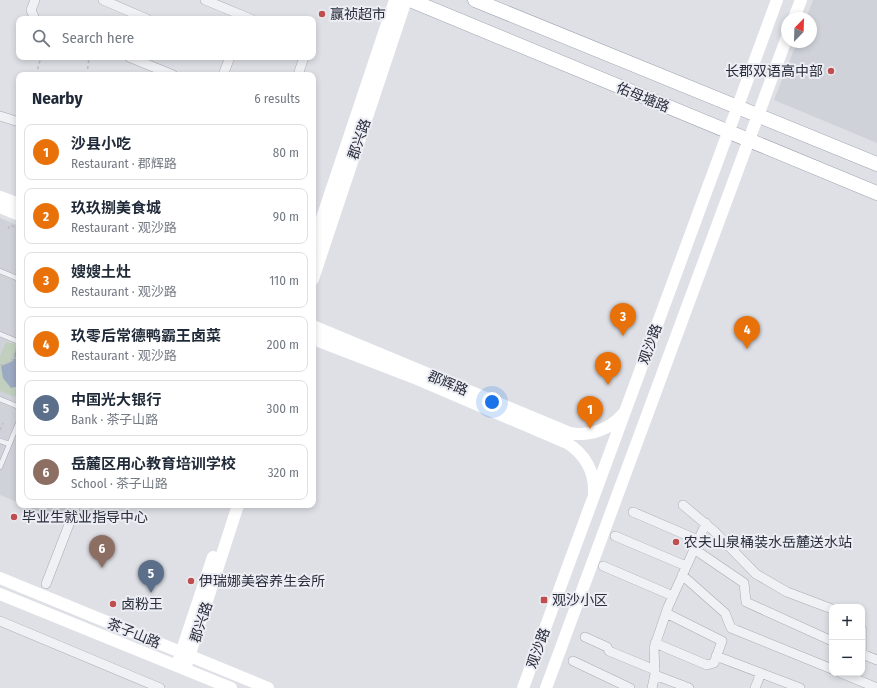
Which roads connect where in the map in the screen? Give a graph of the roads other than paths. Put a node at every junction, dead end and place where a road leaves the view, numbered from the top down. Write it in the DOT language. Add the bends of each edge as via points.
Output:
graph roads {
  1 [pos="34,0"];
  2 [pos="103,0"];
  3 [pos="204,0"];
  4 [pos="394,0"];
  5 [pos="406,0"];
  6 [pos="410,0"];
  7 [pos="475,0"];
  8 [pos="777,0"];
  9 [pos="801,0"];
  10 [pos="796,12"];
  11 [pos="34,16"];
  12 [pos="140,16"];
  13 [pos="244,16"];
  14 [pos="783,48"];
  15 [pos="136,60"];
  16 [pos="229,60"];
  17 [pos="303,60"];
  18 [pos="166,72"];
  19 [pos="224,72"];
  20 [pos="299,72"];
  21 [pos="738,107"];
  22 [pos="758,114"];
  23 [pos="0,116"];
  24 [pos="16,121"];
  25 [pos="728,132"];
  26 [pos="749,141"];
  27 [pos="877,164"];
  28 [pos="877,193"];
  29 [pos="0,197"];
  30 [pos="16,203"];
  31 [pos="0,207"];
  32 [pos="16,214"];
  33 [pos="316,236"];
  34 [pos="316,270"];
  35 [pos="0,271"];
  36 [pos="16,278"];
  37 [pos="316,327"];
  38 [pos="0,334"];
  39 [pos="316,340"];
  40 [pos="16,341"];
  41 [pos="0,399"];
  42 [pos="16,406"];
  43 [pos="625,411"];
  44 [pos="16,428"];
  45 [pos="0,440"];
  46 [pos="9,444"];
  47 [pos="0,467"];
  48 [pos="594,498"];
  49 [pos="683,505"];
  50 [pos="76,508"];
  51 [pos="230,508"];
  52 [pos="237,508"];
  53 [pos="632,512"];
  54 [pos="706,523"];
  55 [pos="615,536"];
  56 [pos="696,545"];
  57 [pos="602,566"];
  58 [pos="686,566"];
  59 [pos="682,575"];
  60 [pos="0,578"];
  61 [pos="46,584"];
  62 [pos="0,594"];
  63 [pos="42,596"];
  64 [pos="673,596"];
  65 [pos="829,608"];
  66 [pos="666,613"];
  67 [pos="0,621"];
  68 [pos="585,637"];
  69 [pos="829,639"];
  70 [pos="655,644"];
  71 [pos="185,654"];
  72 [pos="865,654"];
  73 [pos="716,656"];
  74 [pos="877,660"];
  75 [pos="573,661"];
  76 [pos="181,668"];
  77 [pos="829,668"];
  78 [pos="655,672"];
  79 [pos="761,673"];
  80 [pos="856,680"];
  81 [pos="160,688"];
  82 [pos="231,688"];
  83 [pos="268,688"];
  84 [pos="523,688"];
  85 [pos="546,688"];
  86 [pos="630,688"];
  87 [pos="652,688"];
  88 [pos="689,688"];
  89 [pos="755,688"];
  90 [pos="800,688"];
  91 [pos="877,688"];
  1 -- 11 [label="street" via="31,10"];
  2 -- 12 [label="street"];
  3 -- 13 [label="street"];
  4 -- 33 [label="main road, 郡兴路"];
  5 -- 34 [label="main road, 郡兴路"];
  6 -- 25 [label="main road, 佑母塘路"];
  7 -- 21 [label="main road, 佑母塘路"];
  8 -- 21 [label="main road, 观沙路"];
  9 -- 10 [label="main road"];
  14 -- 22 [label="main road, 观沙路"];
  15 -- 18 [label="street"];
  16 -- 19 [label="street"];
  17 -- 20 [label="street"];
  21 -- 22 [label="main road, 佑母塘路"];
  21 -- 25 [label="main road, 观沙路"];
  22 -- 26 [label="main road, 观沙路"];
  22 -- 27 [label="main road, 佑母塘路"];
  23 -- 24 [label="street"];
  25 -- 26 [label="main road, 佑母塘路"];
  25 -- 43 [label="main road, 观沙路"];
  26 -- 28 [label="main road, 佑母塘路"];
  26 -- 85 [label="main road, 观沙路"];
  29 -- 30 [label="main road"];
  31 -- 32 [label="main road"];
  35 -- 36 [label="lane"];
  37 -- 43 [label="main road, 郡辉路" via="570,433 584,435 598,431 613,423"];
  38 -- 40 [label="lane"];
  39 -- 48 [label="main road, 郡辉路" via="417,379 567,443 580,452 590,468 594,482"];
  41 -- 42 [label="lane"];
  43 -- 48 [label="main road, 观沙路"];
  44 -- 46 [label="lane"];
  45 -- 46 [label="lane"];
  46 -- 47 [label="lane"];
  48 -- 84 [label="main road, 观沙路"];
  49 -- 54 [label="street"];
  50 -- 61 [label="street"];
  51 -- 71 [label="main road, 郡兴路"];
  52 -- 71 [label="main road, 郡兴路"];
  53 -- 56 [label="street"];
  54 -- 56 [label="street"];
  54 -- 65 [label="street" via="756,574 787,592"];
  55 -- 58 [label="street"];
  56 -- 58 [label="street"];
  56 -- 69 [label="street" via="744,583 746,602"];
  57 -- 64 [label="street"];
  58 -- 59 [label="street"];
  59 -- 64 [label="street"];
  59 -- 77 [label="street" via="725,613 731,628"];
  60 -- 63 [label="main road, 茶子山路"];
  61 -- 63 [label="lane"];
  62 -- 76 [label="main road, 茶子山路"];
  63 -- 71 [label="main road, 茶子山路"];
  64 -- 66 [label="street"];
  66 -- 70 [label="street"];
  66 -- 73 [label="street" via="722,641"];
  67 -- 81 [label="street"];
  68 -- 78 [label="street"];
  70 -- 73 [label="street" via="707,665 714,663"];
  70 -- 78 [label="street"];
  71 -- 76 [label="main road, 郡兴路"];
  71 -- 83 [label="main road, 茶子山路"];
  72 -- 74 [label="street"];
  73 -- 79 [label="street"];
  75 -- 86 [label="street"];
  76 -- 82 [label="main road, 茶子山路"];
  78 -- 87 [label="street"];
  78 -- 88 [label="street"];
  79 -- 89 [label="street"];
  79 -- 90 [label="street"];
  80 -- 91 [label="street"];
}
